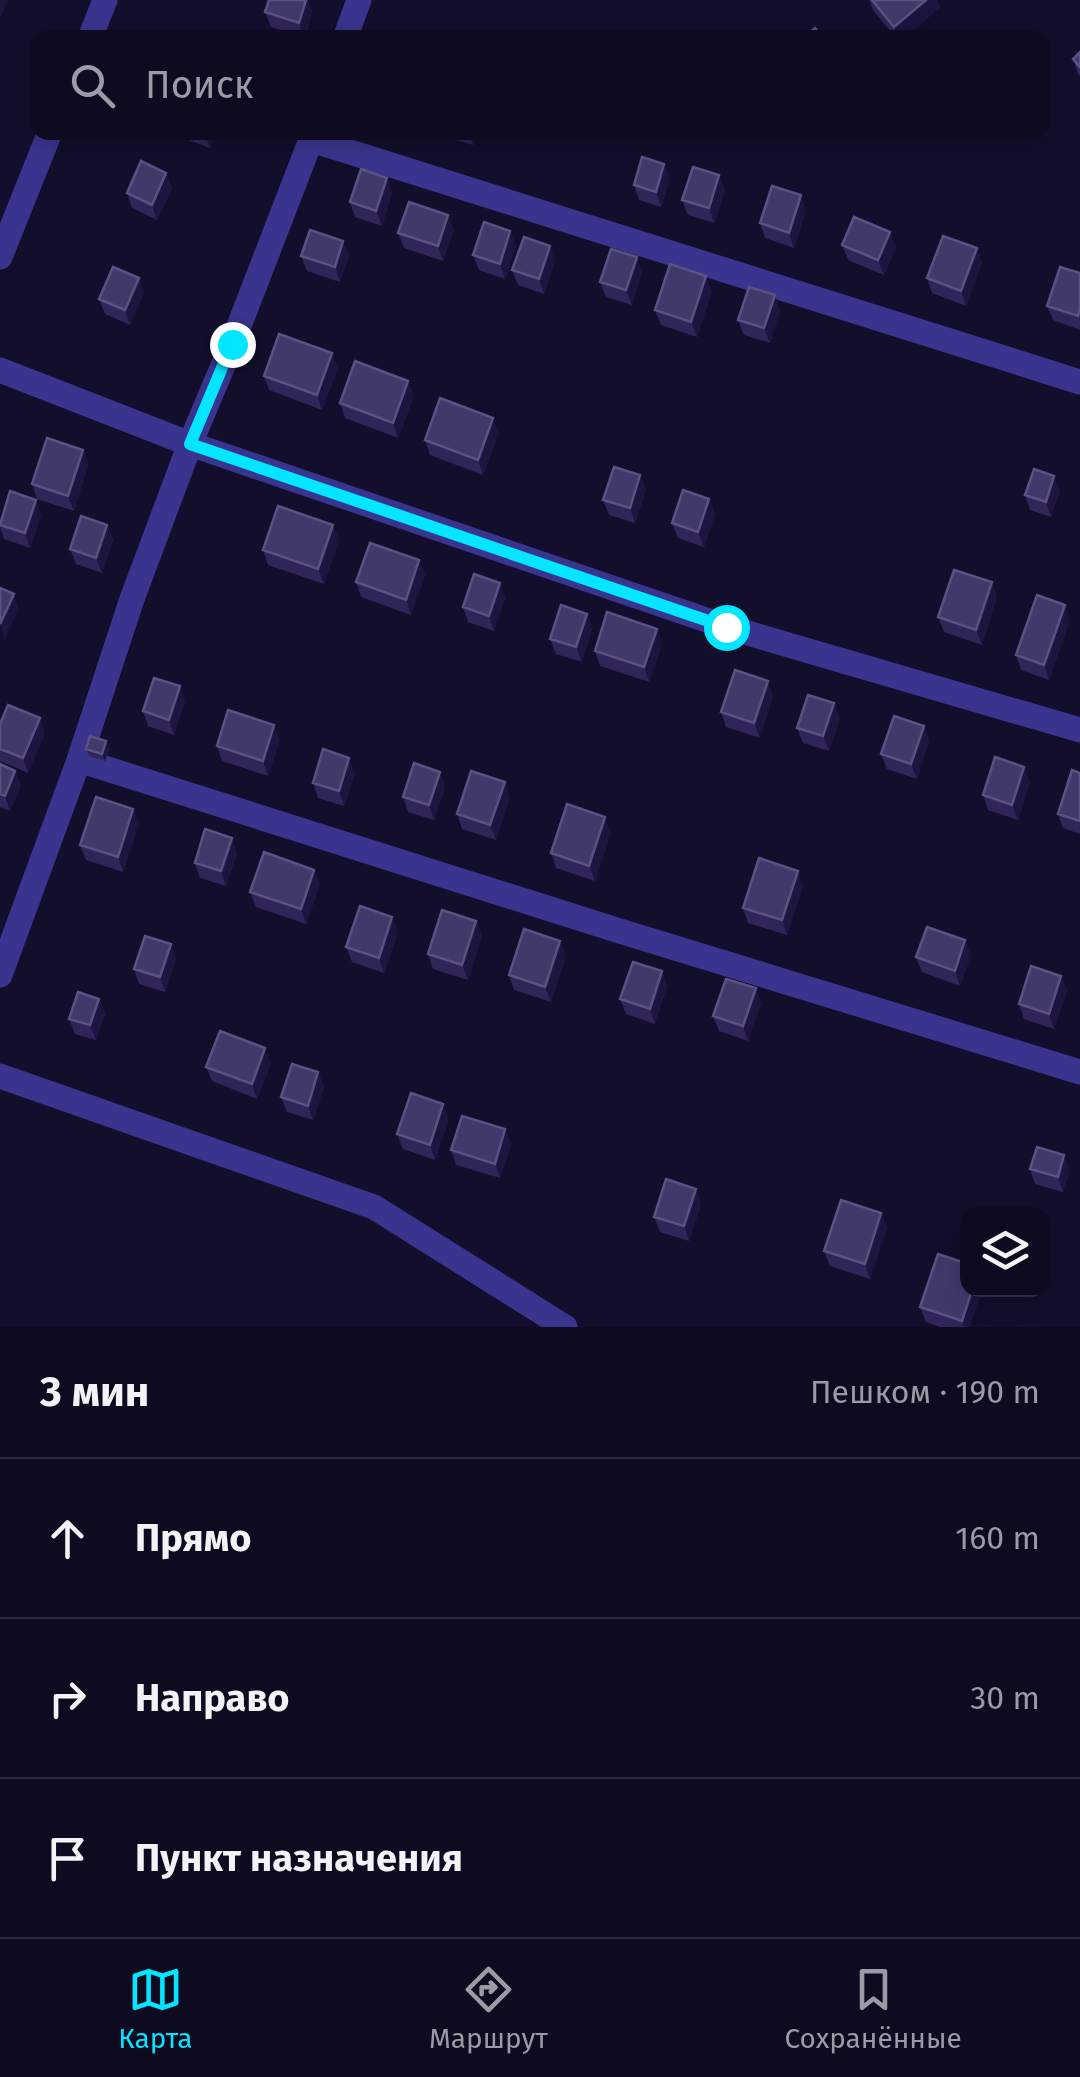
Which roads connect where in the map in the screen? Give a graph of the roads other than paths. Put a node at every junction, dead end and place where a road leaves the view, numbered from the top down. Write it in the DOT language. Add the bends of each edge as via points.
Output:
graph roads {
  1 [pos="105,0"];
  2 [pos="359,0"];
  3 [pos="93,30"];
  4 [pos="348,30"];
  5 [pos="47,140"];
  6 [pos="311,140"];
  7 [pos="325,140"];
  8 [pos="0,257"];
  9 [pos="0,370"];
  10 [pos="1080,382"];
  11 [pos="190,444"];
  12 [pos="1080,730"];
  13 [pos="78,760"];
  14 [pos="0,975"];
  15 [pos="1080,1072"];
  16 [pos="0,1076"];
  17 [pos="565,1327"];
  1 -- 3 [label="street"];
  2 -- 4 [label="street"];
  5 -- 8 [label="street"];
  6 -- 11 [label="street"];
  7 -- 10 [label="street"];
  9 -- 11 [label="street"];
  11 -- 12 [label="street" via="726,627"];
  11 -- 13 [label="street"];
  13 -- 14 [label="street"];
  13 -- 15 [label="street"];
  16 -- 17 [label="street" via="374,1207"];
}
